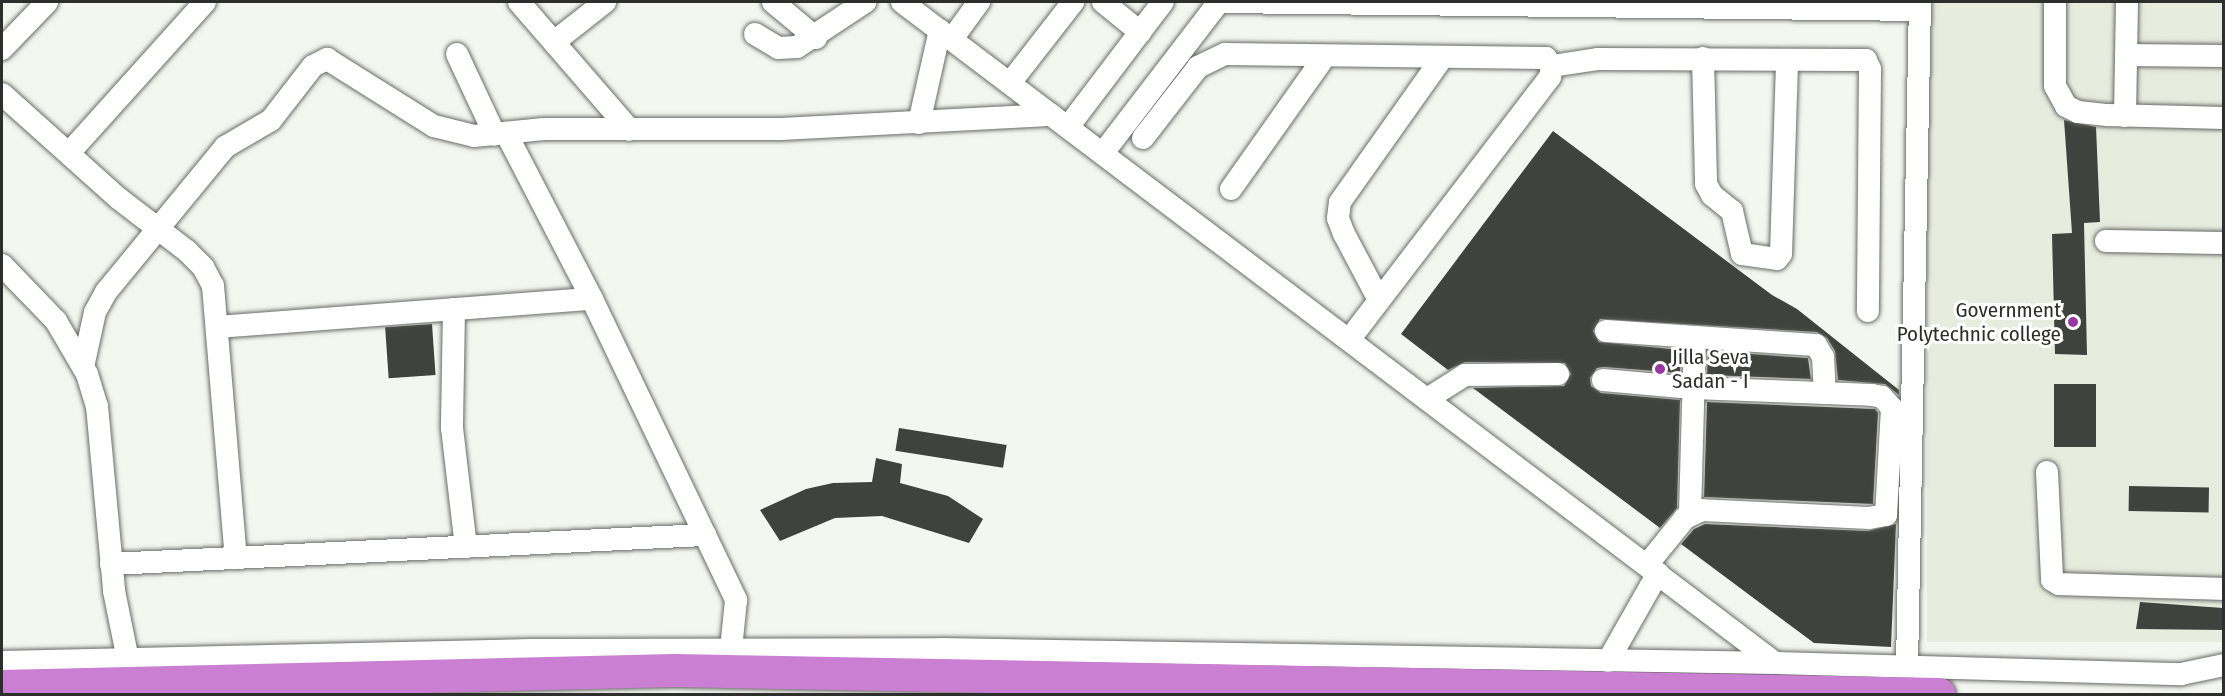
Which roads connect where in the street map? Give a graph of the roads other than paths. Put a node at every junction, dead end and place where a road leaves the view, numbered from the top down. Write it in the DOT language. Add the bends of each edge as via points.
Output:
graph roads {
  1 [pos="47,2"];
  2 [pos="205,2"];
  3 [pos="519,2"];
  4 [pos="605,2"];
  5 [pos="775,2"];
  6 [pos="865,2"];
  7 [pos="902,2"];
  8 [pos="979,2"];
  9 [pos="1073,2"];
  10 [pos="1103,2"];
  11 [pos="1163,2"];
  12 [pos="1218,2"];
  13 [pos="2055,2"];
  14 [pos="2127,2"];
  15 [pos="1428,4"];
  16 [pos="1492,4"];
  17 [pos="1920,6"];
  18 [pos="1140,32"];
  19 [pos="754,34"];
  20 [pos="946,34"];
  21 [pos="816,38"];
  22 [pos="554,42"];
  23 [pos="2,49"];
  24 [pos="457,54"];
  25 [pos="2126,55"];
  26 [pos="1325,56"];
  27 [pos="2223,56"];
  28 [pos="1442,58"];
  29 [pos="1703,58"];
  30 [pos="1787,60"];
  31 [pos="1552,66"];
  32 [pos="1010,83"];
  33 [pos="2,94"];
  34 [pos="2125,116"];
  35 [pos="2223,118"];
  36 [pos="1060,121"];
  37 [pos="919,123"];
  38 [pos="630,130"];
  39 [pos="500,134"];
  40 [pos="1143,138"];
  41 [pos="69,153"];
  42 [pos="1103,153"];
  43 [pos="1232,189"];
  44 [pos="158,230"];
  45 [pos="2106,241"];
  46 [pos="2223,243"];
  47 [pos="4,272"];
  48 [pos="592,299"];
  49 [pos="1379,300"];
  50 [pos="454,309"];
  51 [pos="1868,311"];
  52 [pos="217,327"];
  53 [pos="1606,331"];
  54 [pos="1695,337"];
  55 [pos="1349,340"];
  56 [pos="83,367"];
  57 [pos="1558,374"];
  58 [pos="1603,380"];
  59 [pos="1693,388"];
  60 [pos="1825,393"];
  61 [pos="1427,399"];
  62 [pos="2047,471"];
  63 [pos="1690,513"];
  64 [pos="705,535"];
  65 [pos="466,547"];
  66 [pos="236,558"];
  67 [pos="111,564"];
  68 [pos="1653,569"];
  69 [pos="2223,589"];
  70 [pos="731,649"];
  71 [pos="128,660"];
  72 [pos="1454,660"];
  73 [pos="1608,661"];
  74 [pos="2,662"];
  75 [pos="1775,663"];
  76 [pos="2223,665"];
  77 [pos="1907,666"];
  78 [pos="1398,684"];
  79 [pos="2,686"];
  80 [pos="1939,694"];
  1 -- 23 [label="street"];
  2 -- 41 [label="street"];
  3 -- 22 [label="street"];
  4 -- 22 [label="street"];
  5 -- 21 [label="street"];
  6 -- 21 [label="street"];
  7 -- 20 [label="street"];
  8 -- 20 [label="street"];
  9 -- 32 [label="street"];
  10 -- 18 [label="street"];
  11 -- 18 [label="street"];
  12 -- 15 [label="street"];
  12 -- 42 [label="street"];
  13 -- 34 [label="street" via="2055,86 2059,98 2078,112"];
  14 -- 25 [label="street"];
  15 -- 16 [label="street"];
  16 -- 17 [label="street"];
  17 -- 77 [label="street"];
  18 -- 36 [label="street"];
  19 -- 21 [label="street" via="778,48 797,47"];
  20 -- 32 [label="street"];
  20 -- 37 [label="street"];
  22 -- 38 [label="street"];
  24 -- 39 [label="street"];
  25 -- 27 [label="street"];
  25 -- 34 [label="street"];
  26 -- 28 [label="street"];
  26 -- 40 [label="street" via="1211,57 1198,67"];
  26 -- 43 [label="street"];
  28 -- 31 [label="street" via="1532,56 1546,58"];
  28 -- 49 [label="street" via="1340,202 1338,218 1344,234"];
  29 -- 30 [label="street"];
  29 -- 30 [label="street" via="1706,184 1712,195 1732,211 1743,254 1777,259 1781,254"];
  29 -- 31 [label="street" via="1598,59"];
  30 -- 51 [label="street" via="1858,59 1866,60 1870,69"];
  31 -- 49 [label="street" via="1550,77"];
  32 -- 36 [label="street"];
  33 -- 41 [label="street"];
  34 -- 35 [label="street"];
  36 -- 37 [label="street"];
  36 -- 42 [label="street"];
  37 -- 38 [label="street"];
  38 -- 39 [label="street" via="544,129"];
  39 -- 44 [label="street" via="453,134 434,126 327,59 313,66 271,120 225,147"];
  39 -- 48 [label="street"];
  41 -- 44 [label="street"];
  42 -- 55 [label="street"];
  44 -- 52 [label="street" via="203,267 213,286"];
  44 -- 56 [label="street" via="95,312"];
  45 -- 46 [label="street"];
  47 -- 56 [label="street" via="56,321"];
  48 -- 50 [label="street"];
  48 -- 64 [label="street"];
  49 -- 55 [label="street"];
  50 -- 52 [label="street"];
  50 -- 65 [label="street" via="452,428"];
  52 -- 66 [label="street"];
  53 -- 54 [label="street"];
  54 -- 59 [label="street"];
  54 -- 60 [label="street" via="1816,345 1823,357"];
  55 -- 61 [label="street"];
  56 -- 67 [label="street" via="97,406"];
  57 -- 61 [label="street" via="1465,375"];
  58 -- 59 [label="street"];
  59 -- 60 [label="street"];
  59 -- 63 [label="street"];
  60 -- 63 [label="street" via="1882,397 1892,408 1886,515 1869,518 1702,510"];
  61 -- 68 [label="street"];
  62 -- 69 [label="street" via="2052,580 2059,584"];
  63 -- 68 [label="street"];
  64 -- 65 [label="street"];
  64 -- 70 [label="street" via="736,600"];
  65 -- 66 [label="street"];
  66 -- 67 [label="street"];
  67 -- 71 [label="street"];
  68 -- 73 [label="street"];
  68 -- 75 [label="street"];
  70 -- 71 [label="street"];
  70 -- 72 [label="street" via="952,649"];
  71 -- 74 [label="street"];
  72 -- 73 [label="street"];
  72 -- 78 [label="highway"];
  73 -- 75 [label="street"];
  75 -- 77 [label="street"];
  76 -- 77 [label="street" via="2181,674"];
  78 -- 79 [label="highway" via="672,670"];
  78 -- 80 [label="highway"];
}
